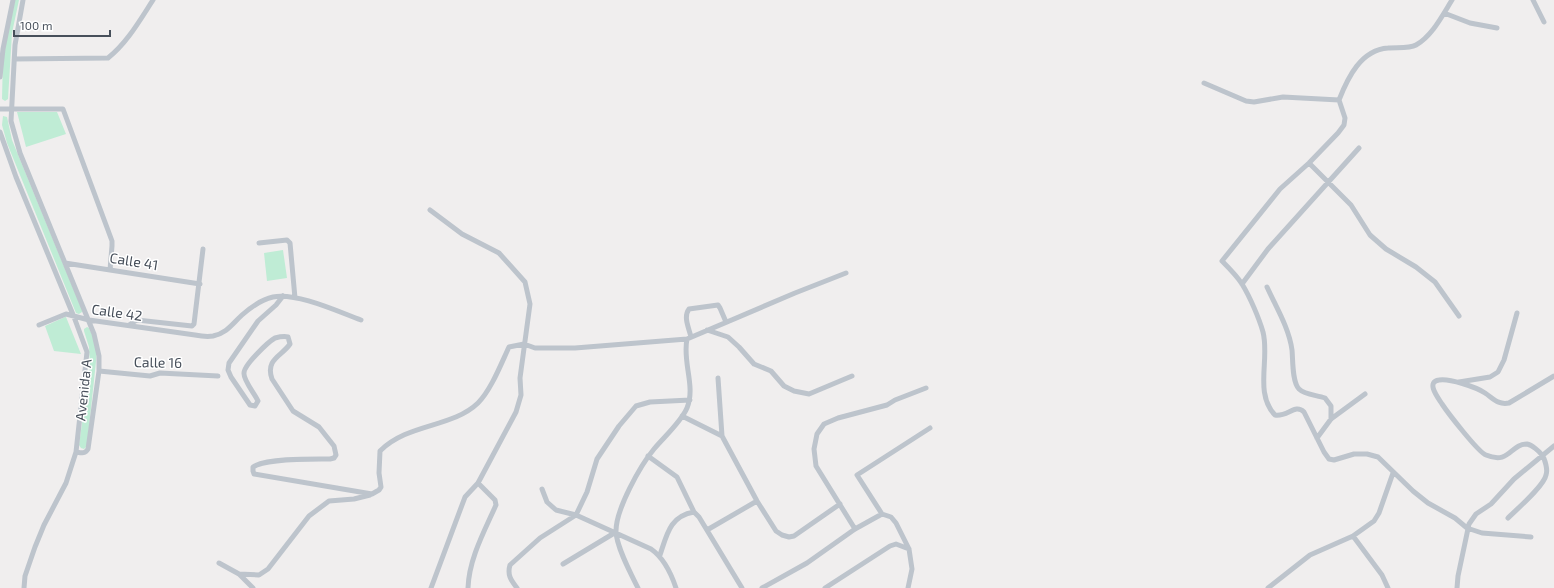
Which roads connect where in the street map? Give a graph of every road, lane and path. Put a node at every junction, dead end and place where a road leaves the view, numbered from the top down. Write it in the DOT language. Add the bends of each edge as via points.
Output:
graph roads {
  1 [pos="13,0"];
  2 [pos="23,0"];
  3 [pos="153,0"];
  4 [pos="1452,0"];
  5 [pos="1533,0"];
  6 [pos="1444,13"];
  7 [pos="1544,22"];
  8 [pos="1497,28"];
  9 [pos="14,59"];
  10 [pos="0,77"];
  11 [pos="1204,83"];
  12 [pos="1339,100"];
  13 [pos="0,109"];
  14 [pos="11,110"];
  15 [pos="0,132"];
  16 [pos="1359,148"];
  17 [pos="1310,163"];
  18 [pos="1329,182"];
  19 [pos="430,210"];
  20 [pos="259,243"];
  21 [pos="203,249"];
  22 [pos="65,263"];
  23 [pos="110,270"];
  24 [pos="846,273"];
  25 [pos="200,284"];
  26 [pos="1242,284"];
  27 [pos="1268,287"];
  28 [pos="283,296"];
  29 [pos="295,298"];
  30 [pos="1517,313"];
  31 [pos="1459,316"];
  32 [pos="74,317"];
  33 [pos="89,320"];
  34 [pos="361,320"];
  35 [pos="726,322"];
  36 [pos="39,325"];
  37 [pos="129,325"];
  38 [pos="707,330"];
  39 [pos="689,338"];
  40 [pos="524,344"];
  41 [pos="99,371"];
  42 [pos="218,376"];
  43 [pos="852,376"];
  44 [pos="1554,376"];
  45 [pos="718,378"];
  46 [pos="1456,382"];
  47 [pos="926,388"];
  48 [pos="1365,394"];
  49 [pos="690,400"];
  50 [pos="682,416"];
  51 [pos="1332,418"];
  52 [pos="930,428"];
  53 [pos="722,436"];
  54 [pos="1317,438"];
  55 [pos="1554,446"];
  56 [pos="76,452"];
  57 [pos="1542,455"];
  58 [pos="648,456"];
  59 [pos="1393,473"];
  60 [pos="478,483"];
  61 [pos="542,489"];
  62 [pos="372,494"];
  63 [pos="757,501"];
  64 [pos="840,504"];
  65 [pos="694,512"];
  66 [pos="882,514"];
  67 [pos="576,515"];
  68 [pos="1508,518"];
  69 [pos="1467,528"];
  70 [pos="855,529"];
  71 [pos="707,530"];
  72 [pos="616,532"];
  73 [pos="1353,536"];
  74 [pos="1531,537"];
  75 [pos="909,549"];
  76 [pos="660,554"];
  77 [pos="219,563"];
  78 [pos="563,564"];
  79 [pos="239,574"];
  80 [pos="24,588"];
  81 [pos="253,588"];
  82 [pos="430,588"];
  83 [pos="468,588"];
  84 [pos="517,588"];
  85 [pos="638,588"];
  86 [pos="676,588"];
  87 [pos="742,588"];
  88 [pos="762,588"];
  89 [pos="825,588"];
  90 [pos="908,588"];
  91 [pos="1268,588"];
  92 [pos="1388,588"];
  93 [pos="1457,588"];
  1 -- 10 [label="street"];
  2 -- 9 [label="street, Avenida A"];
  3 -- 9 [label="street" via="117,51 108,58"];
  4 -- 6 [label="street"];
  5 -- 7 [label="street"];
  6 -- 8 [label="street" via="1470,23"];
  6 -- 12 [label="street" via="1427,36 1414,46 1382,48 1369,54 1356,66"];
  9 -- 14 [label="street, Avenida A"];
  11 -- 12 [label="street" via="1246,101 1283,97"];
  12 -- 17 [label="street" via="1345,118 1344,125"];
  13 -- 14 [label="street"];
  14 -- 22 [label="street, Avenida A" via="16,142"];
  14 -- 23 [label="street" via="60,108 64,112 112,241"];
  15 -- 32 [label="street, Avenida A"];
  16 -- 18 [label="street"];
  17 -- 18 [label="street"];
  17 -- 26 [label="street" via="1280,189 1222,261"];
  18 -- 26 [label="street" via="1268,249"];
  18 -- 31 [label="street" via="1351,205 1370,235 1435,282"];
  19 -- 40 [label="street" via="462,234 498,253 525,282 530,304"];
  20 -- 29 [label="street" via="287,240 290,243"];
  21 -- 25 [label="street"];
  22 -- 23 [label="street, Calle 41"];
  22 -- 33 [label="street, Avenida A"];
  23 -- 25 [label="street, Calle 41"];
  24 -- 35 [label="street"];
  25 -- 37 [label="street" via="192,326 137,320"];
  26 -- 54 [label="street" via="1263,332 1264,394 1267,404 1275,415 1284,415 1300,408"];
  27 -- 51 [label="street" via="1292,349 1295,383 1306,393 1325,398 1331,406"];
  28 -- 29 [label="street"];
  28 -- 37 [label="street, Calle 42" via="266,299 242,315 228,330 211,336"];
  28 -- 62 [label="street" via="258,321 229,363 229,373 250,405 255,406 258,401 244,377 245,368 275,338 288,337 290,344 272,362 272,379 293,412 319,428 334,446 336,455 330,459 268,462 253,467 254,474"];
  29 -- 34 [label="street"];
  30 -- 46 [label="street" via="1504,360 1498,372 1490,377"];
  32 -- 33 [label="street, Calle 42"];
  32 -- 36 [label="street, Calle 42" via="66,314"];
  32 -- 56 [label="street, Avenida A" via="87,352"];
  33 -- 37 [label="street, Calle 42"];
  33 -- 41 [label="street, Avenida A" via="99,356"];
  35 -- 38 [label="street"];
  35 -- 39 [label="street" via="718,305 689,309 686,313"];
  38 -- 39 [label="street"];
  38 -- 43 [label="street" via="728,337 754,364 771,371 784,386 794,391 809,394"];
  39 -- 40 [label="street" via="575,348 535,348"];
  39 -- 49 [label="street" via="686,346 686,365"];
  40 -- 60 [label="street" via="520,378 522,396"];
  40 -- 62 [label="street" via="509,347 486,392 478,403 466,412 455,418 406,433 380,451 381,487"];
  41 -- 42 [label="street, Calle 16" via="150,376 160,373"];
  41 -- 56 [label="street, Avenida A" via="88,449 83,453"];
  44 -- 46 [label="street" via="1509,403 1503,404 1474,388"];
  45 -- 53 [label="street"];
  46 -- 57 [label="street" via="1440,379 1433,385 1433,389 1445,408 1484,455 1497,459 1504,458 1527,444"];
  47 -- 64 [label="street" via="887,405 824,424 814,449 816,466"];
  48 -- 51 [label="street"];
  49 -- 50 [label="street"];
  49 -- 67 [label="street" via="650,402 636,406 597,459 587,492"];
  50 -- 53 [label="street"];
  50 -- 58 [label="street"];
  51 -- 54 [label="street"];
  52 -- 66 [label="street" via="857,475"];
  53 -- 63 [label="street"];
  54 -- 59 [label="street" via="1329,459 1354,454 1372,455 1384,461"];
  55 -- 57 [label="street"];
  56 -- 80 [label="street" via="66,483 35,547 25,576"];
  57 -- 68 [label="street" via="1547,474 1543,482"];
  57 -- 69 [label="street" via="1514,479 1492,504 1476,514"];
  58 -- 65 [label="street" via="677,477"];
  58 -- 72 [label="street" via="631,485 618,518"];
  59 -- 69 [label="street" via="1428,503"];
  59 -- 73 [label="street" via="1374,521"];
  60 -- 82 [label="street" via="465,497"];
  60 -- 83 [label="street" via="495,500 496,505 475,552 468,576"];
  61 -- 67 [label="street" via="556,510"];
  62 -- 79 [label="street" via="329,501 309,516 268,569 259,575"];
  63 -- 64 [label="street" via="776,531 789,537"];
  63 -- 71 [label="street"];
  64 -- 70 [label="street"];
  65 -- 71 [label="street"];
  65 -- 76 [label="street" via="685,513 670,526"];
  66 -- 70 [label="street"];
  66 -- 75 [label="street" via="891,517 896,523"];
  67 -- 72 [label="street"];
  67 -- 84 [label="street" via="540,538 510,566 509,577"];
  69 -- 74 [label="street" via="1482,533"];
  69 -- 93 [label="street"];
  70 -- 88 [label="street" via="807,562"];
  71 -- 87 [label="street"];
  72 -- 76 [label="street"];
  72 -- 78 [label="street"];
  72 -- 85 [label="street" via="622,553"];
  73 -- 91 [label="street" via="1310,555"];
  73 -- 92 [label="street" via="1382,575"];
  75 -- 89 [label="street" via="896,544 890,546"];
  75 -- 90 [label="street" via="912,569"];
  76 -- 86 [label="street"];
  77 -- 79 [label="street"];
  79 -- 81 [label="street"];
}
